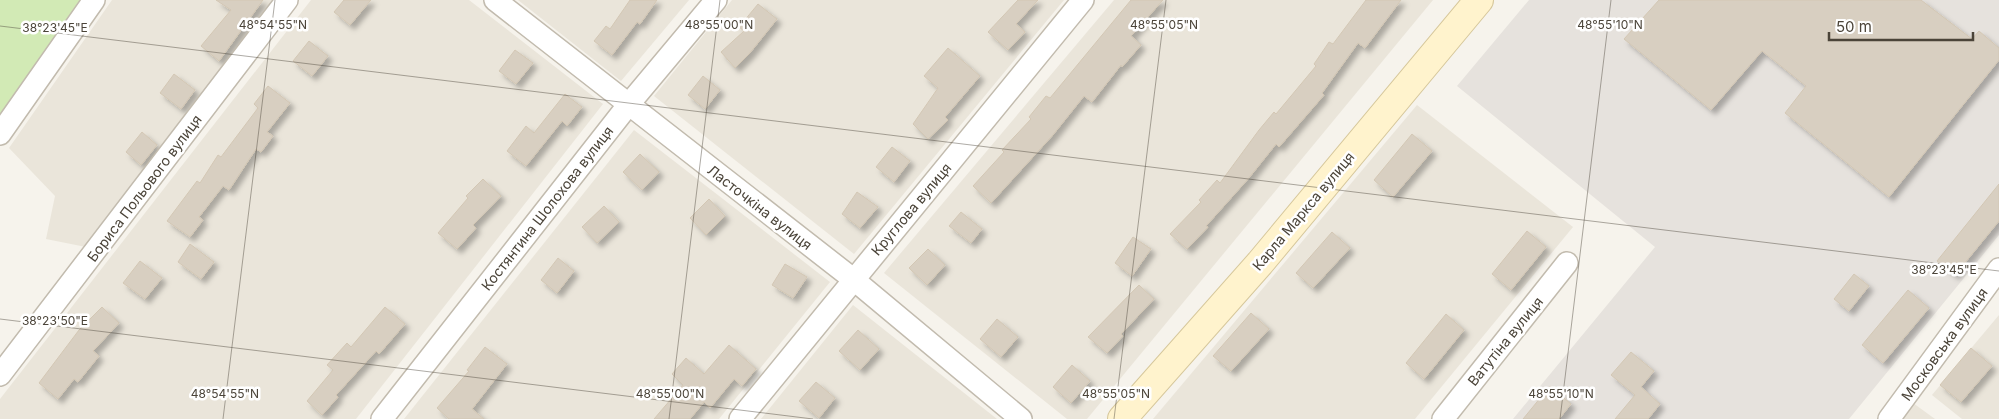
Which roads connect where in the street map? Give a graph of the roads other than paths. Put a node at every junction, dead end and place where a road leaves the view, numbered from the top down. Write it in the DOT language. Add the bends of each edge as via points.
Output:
graph roads {
  1 [pos="94,0"];
  2 [pos="288,0"];
  3 [pos="495,0"];
  4 [pos="716,0"];
  5 [pos="1083,0"];
  6 [pos="1479,0"];
  7 [pos="629,104"];
  8 [pos="0,134"];
  9 [pos="1567,263"];
  10 [pos="1999,269"];
  11 [pos="852,279"];
  12 [pos="0,375"];
  13 [pos="382,419"];
  14 [pos="740,419"];
  15 [pos="1021,419"];
  16 [pos="1122,419"];
  17 [pos="1443,419"];
  18 [pos="1888,419"];
  1 -- 8 [label="street"];
  2 -- 12 [label="street, Бориса Польового вулиця"];
  3 -- 7 [label="street, Ласточкіна вулиця"];
  4 -- 7 [label="street, Костянтина Шолохова вулиця"];
  5 -- 11 [label="street, Круглова вулиця"];
  6 -- 16 [label="street, Карла Маркса вулиця" via="1260,263"];
  7 -- 11 [label="street, Ласточкіна вулиця"];
  7 -- 13 [label="street, Костянтина Шолохова вулиця"];
  9 -- 17 [label="street, Ватутіна вулиця"];
  10 -- 18 [label="street, Московська вулиця"];
  11 -- 14 [label="street, Круглова вулиця"];
  11 -- 15 [label="street, Ласточкіна вулиця"];
}
